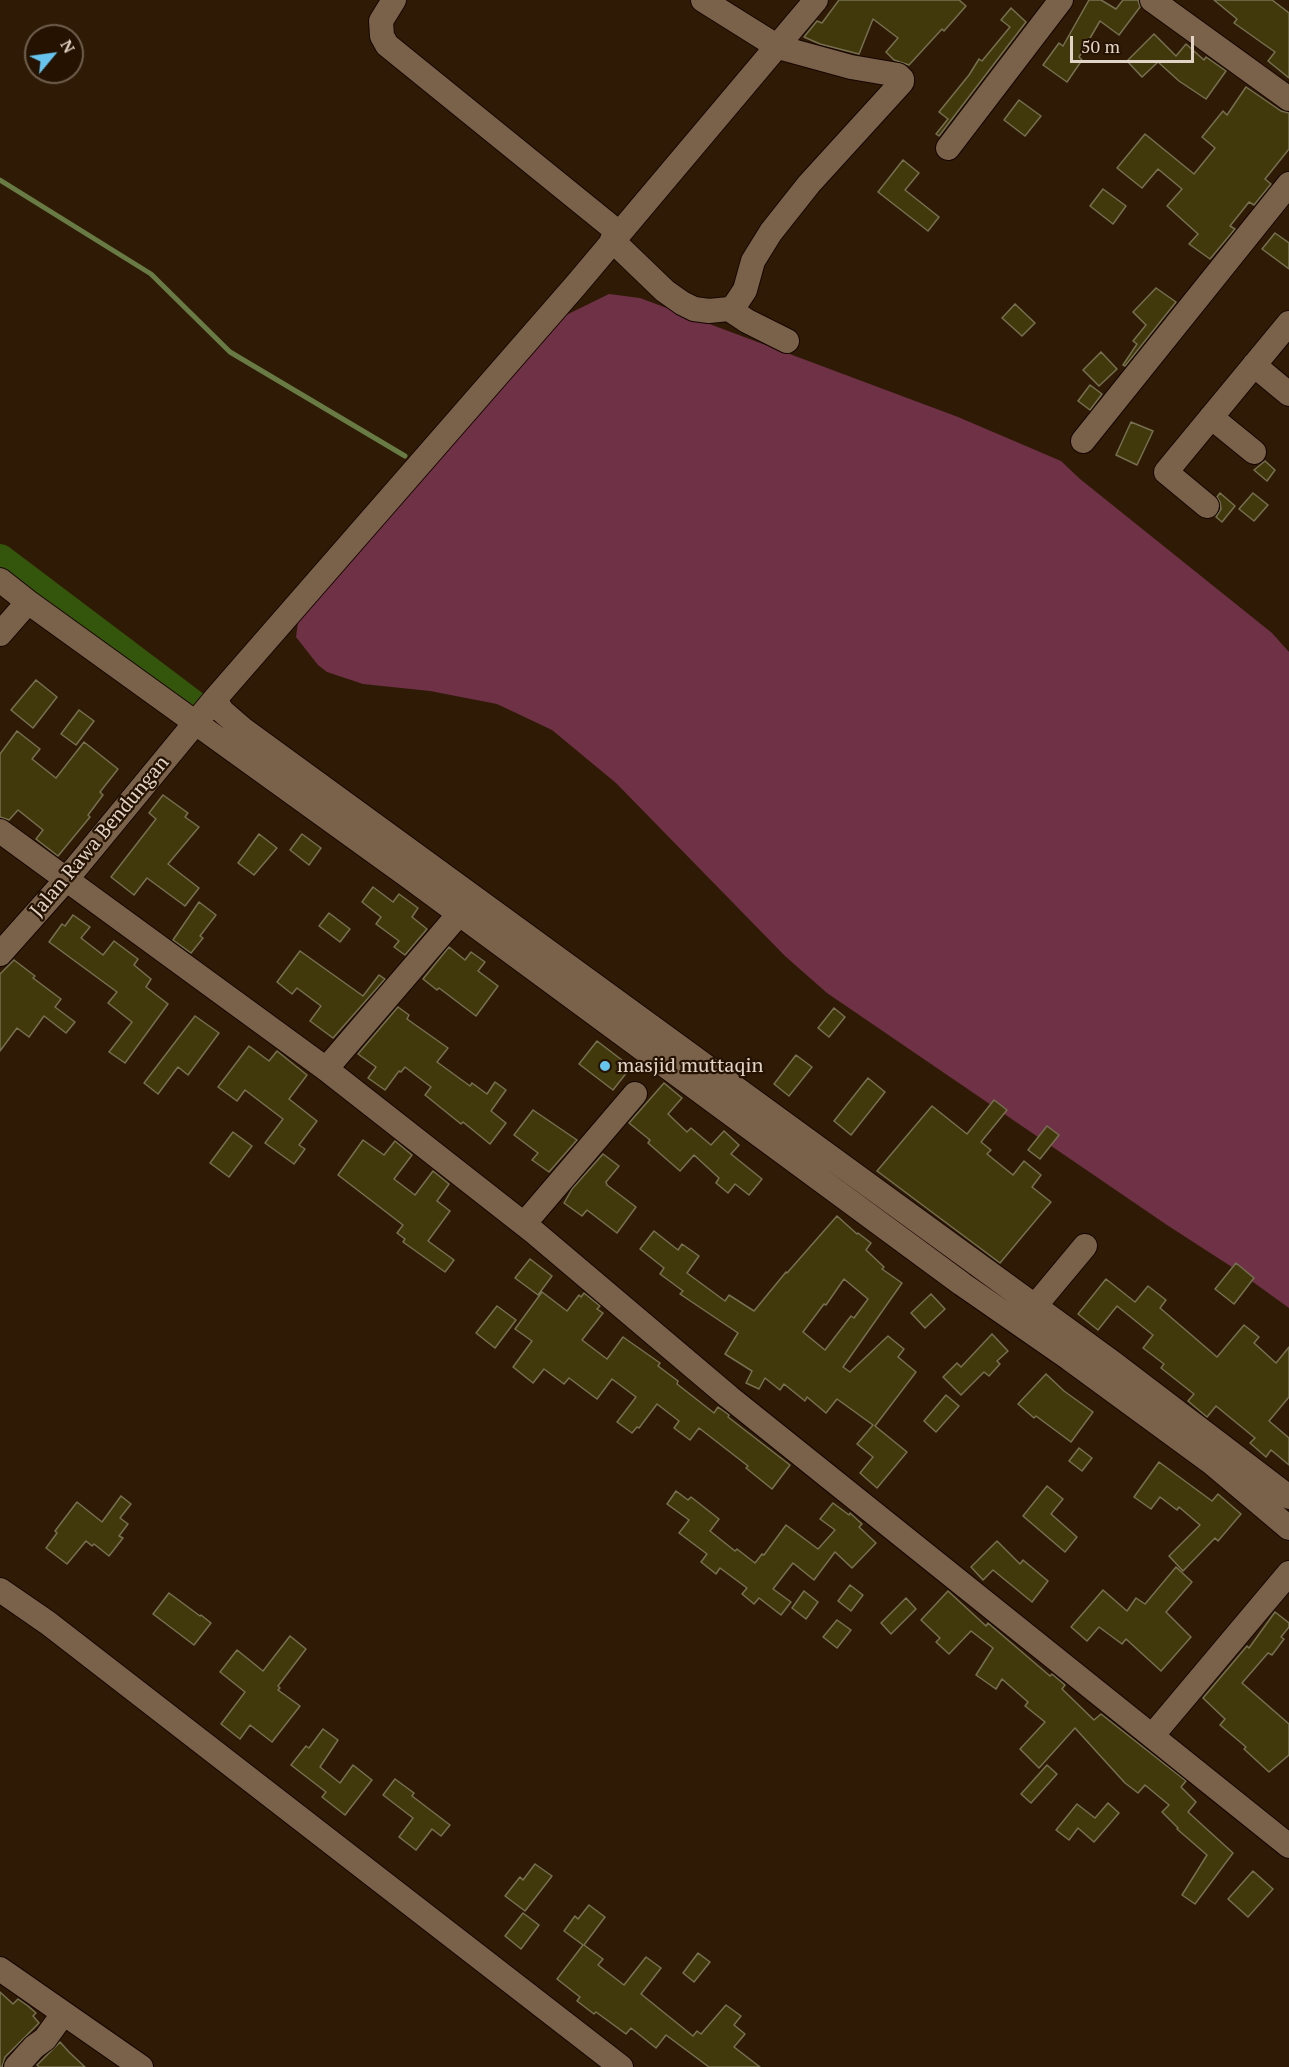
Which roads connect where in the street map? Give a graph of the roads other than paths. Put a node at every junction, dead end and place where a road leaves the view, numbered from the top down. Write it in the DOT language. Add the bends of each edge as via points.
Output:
graph roads {
  1 [pos="394,0"];
  2 [pos="703,0"];
  3 [pos="816,0"];
  4 [pos="1061,0"];
  5 [pos="1152,0"];
  6 [pos="778,47"];
  7 [pos="1289,99"];
  8 [pos="948,148"];
  9 [pos="1289,184"];
  10 [pos="614,239"];
  11 [pos="729,309"];
  12 [pos="1289,323"];
  13 [pos="787,341"];
  14 [pos="1254,365"];
  15 [pos="1289,394"];
  16 [pos="1211,417"];
  17 [pos="1083,441"];
  18 [pos="1254,452"];
  19 [pos="1207,506"];
  20 [pos="0,580"];
  21 [pos="28,602"];
  22 [pos="0,634"];
  23 [pos="205,711"];
  24 [pos="0,831"];
  25 [pos="65,881"];
  26 [pos="459,914"];
  27 [pos="0,954"];
  28 [pos="326,1069"];
  29 [pos="635,1094"];
  30 [pos="524,1224"];
  31 [pos="1085,1246"];
  32 [pos="1035,1306"];
  33 [pos="1289,1497"];
  34 [pos="1289,1528"];
  35 [pos="1289,1573"];
  36 [pos="0,1590"];
  37 [pos="1152,1736"];
  38 [pos="1289,1846"];
  39 [pos="0,1969"];
  40 [pos="63,2014"];
  41 [pos="126,2063"];
  42 [pos="16,2067"];
  43 [pos="621,2067"];
  1 -- 10 [label="street" via="381,21 387,45"];
  2 -- 6 [label="street"];
  3 -- 6 [label="street, Jalan Rawa Bendungan"];
  4 -- 8 [label="street"];
  5 -- 7 [label="street"];
  6 -- 10 [label="street, Jalan Rawa Bendungan"];
  6 -- 11 [label="street" via="911,80 902,82 809,184 771,232 753,261 745,290"];
  9 -- 17 [label="street"];
  10 -- 11 [label="street" via="682,303 709,311"];
  10 -- 23 [label="street, Jalan Rawa Bendungan"];
  11 -- 13 [label="street"];
  12 -- 14 [label="street"];
  14 -- 15 [label="street"];
  14 -- 16 [label="street"];
  16 -- 18 [label="street"];
  16 -- 19 [label="street" via="1166,472"];
  20 -- 21 [label="street"];
  21 -- 22 [label="street"];
  21 -- 23 [label="street" via="176,706"];
  23 -- 25 [label="street, Jalan Rawa Bendungan"];
  23 -- 26 [label="street"];
  23 -- 32 [label="street" via="222,711"];
  24 -- 25 [label="street"];
  25 -- 27 [label="street, Jalan Rawa Bendungan"];
  25 -- 28 [label="street"];
  26 -- 28 [label="street"];
  26 -- 34 [label="street" via="1212,1463"];
  28 -- 30 [label="street"];
  29 -- 30 [label="street"];
  30 -- 37 [label="street" via="729,1397"];
  31 -- 32 [label="street"];
  32 -- 33 [label="street"];
  35 -- 37 [label="street"];
  36 -- 43 [label="street" via="48,1623"];
  37 -- 38 [label="street"];
  39 -- 40 [label="street"];
  40 -- 41 [label="street"];
  40 -- 42 [label="street" via="45,2039"];
}
